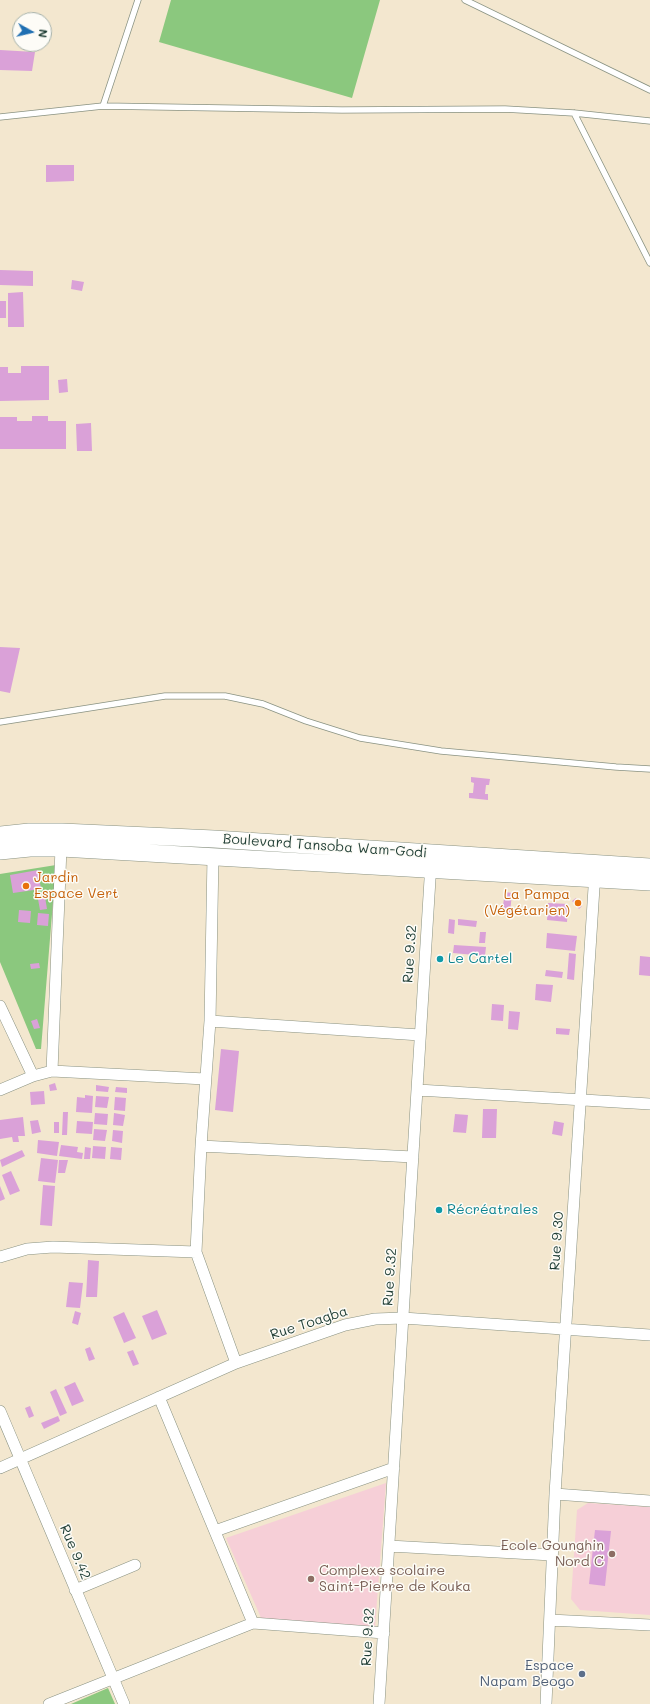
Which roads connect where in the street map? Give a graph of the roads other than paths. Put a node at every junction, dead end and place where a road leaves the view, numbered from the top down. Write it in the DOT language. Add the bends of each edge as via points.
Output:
graph roads {
  1 [pos="138,0"];
  2 [pos="465,0"];
  3 [pos="650,90"];
  4 [pos="102,106"];
  5 [pos="574,114"];
  6 [pos="0,117"];
  7 [pos="650,121"];
  8 [pos="650,263"];
  9 [pos="0,722"];
  10 [pos="650,769"];
  11 [pos="0,835"];
  12 [pos="61,848"];
  13 [pos="0,851"];
  14 [pos="432,852"];
  15 [pos="213,856"];
  16 [pos="650,867"];
  17 [pos="431,869"];
  18 [pos="595,871"];
  19 [pos="650,882"];
  20 [pos="0,1006"];
  21 [pos="210,1021"];
  22 [pos="420,1035"];
  23 [pos="52,1071"];
  24 [pos="33,1076"];
  25 [pos="205,1079"];
  26 [pos="0,1090"];
  27 [pos="418,1090"];
  28 [pos="581,1100"];
  29 [pos="650,1104"];
  30 [pos="201,1146"];
  31 [pos="413,1157"];
  32 [pos="196,1252"];
  33 [pos="0,1257"];
  34 [pos="403,1318"];
  35 [pos="566,1329"];
  36 [pos="650,1335"];
  37 [pos="236,1363"];
  38 [pos="159,1397"];
  39 [pos="0,1411"];
  40 [pos="20,1459"];
  41 [pos="0,1468"];
  42 [pos="394,1468"];
  43 [pos="555,1494"];
  44 [pos="650,1501"];
  45 [pos="215,1531"];
  46 [pos="389,1546"];
  47 [pos="552,1555"];
  48 [pos="135,1565"];
  49 [pos="75,1590"];
  50 [pos="550,1620"];
  51 [pos="253,1623"];
  52 [pos="650,1625"];
  53 [pos="384,1633"];
  54 [pos="112,1678"];
  55 [pos="49,1704"];
  56 [pos="124,1704"];
  57 [pos="379,1704"];
  58 [pos="546,1704"];
  1 -- 4 [label="lane"];
  2 -- 3 [label="lane"];
  4 -- 5 [label="lane" via="342,110 505,109"];
  4 -- 6 [label="lane"];
  5 -- 7 [label="lane"];
  5 -- 8 [label="lane"];
  9 -- 10 [label="lane" via="165,696 225,696 263,704 306,721 367,739 441,751"];
  11 -- 14 [label="main road, Boulevard Tansoba Wam-Godi" via="29,832 77,833"];
  12 -- 13 [label="main road, Boulevard Tansoba Wam-Godi"];
  12 -- 15 [label="main road, Boulevard Tansoba Wam-Godi"];
  12 -- 23 [label="street"];
  14 -- 17 [label="street, Rue 9.32"];
  14 -- 18 [label="main road, Boulevard Tansoba Wam-Godi"];
  15 -- 17 [label="main road, Boulevard Tansoba Wam-Godi"];
  15 -- 21 [label="street"];
  16 -- 18 [label="main road, Boulevard Tansoba Wam-Godi"];
  17 -- 18 [label="main road, Boulevard Tansoba Wam-Godi"];
  17 -- 22 [label="street, Rue 9.32"];
  18 -- 19 [label="main road, Boulevard Tansoba Wam-Godi"];
  18 -- 28 [label="street, Rue 9.30"];
  20 -- 24 [label="street"];
  21 -- 22 [label="street"];
  21 -- 25 [label="street"];
  22 -- 27 [label="street, Rue 9.32"];
  23 -- 24 [label="street"];
  23 -- 25 [label="street"];
  24 -- 26 [label="street"];
  25 -- 30 [label="street"];
  27 -- 28 [label="street"];
  27 -- 31 [label="street, Rue 9.32"];
  28 -- 29 [label="street"];
  28 -- 35 [label="street, Rue 9.30"];
  30 -- 31 [label="street"];
  30 -- 32 [label="street"];
  31 -- 34 [label="street, Rue 9.32"];
  32 -- 33 [label="street" via="53,1247 27,1249"];
  32 -- 37 [label="street"];
  34 -- 35 [label="street, Rue Toagba"];
  34 -- 37 [label="street, Rue Toagba" via="375,1319 345,1325"];
  34 -- 42 [label="street, Rue 9.32"];
  35 -- 36 [label="street, Rue Toagba"];
  35 -- 43 [label="street, Rue 9.30"];
  37 -- 38 [label="street, Rue Toagba"];
  38 -- 40 [label="street, Rue Toagba"];
  38 -- 45 [label="street"];
  39 -- 40 [label="street, Rue 9.42"];
  40 -- 41 [label="street, Rue Toagba"];
  40 -- 49 [label="street, Rue 9.42"];
  42 -- 45 [label="street"];
  42 -- 46 [label="street, Rue 9.32"];
  43 -- 44 [label="street"];
  43 -- 47 [label="street, Rue 9.30"];
  45 -- 51 [label="street"];
  46 -- 47 [label="street"];
  46 -- 53 [label="street, Rue 9.32"];
  47 -- 50 [label="street, Rue 9.30"];
  48 -- 49 [label="street"];
  49 -- 54 [label="street, Rue 9.42"];
  50 -- 52 [label="street"];
  50 -- 58 [label="street"];
  51 -- 53 [label="street"];
  51 -- 54 [label="street"];
  53 -- 57 [label="street, Rue 9.32"];
  54 -- 55 [label="street"];
  54 -- 56 [label="street, Rue 9.42"];
}
